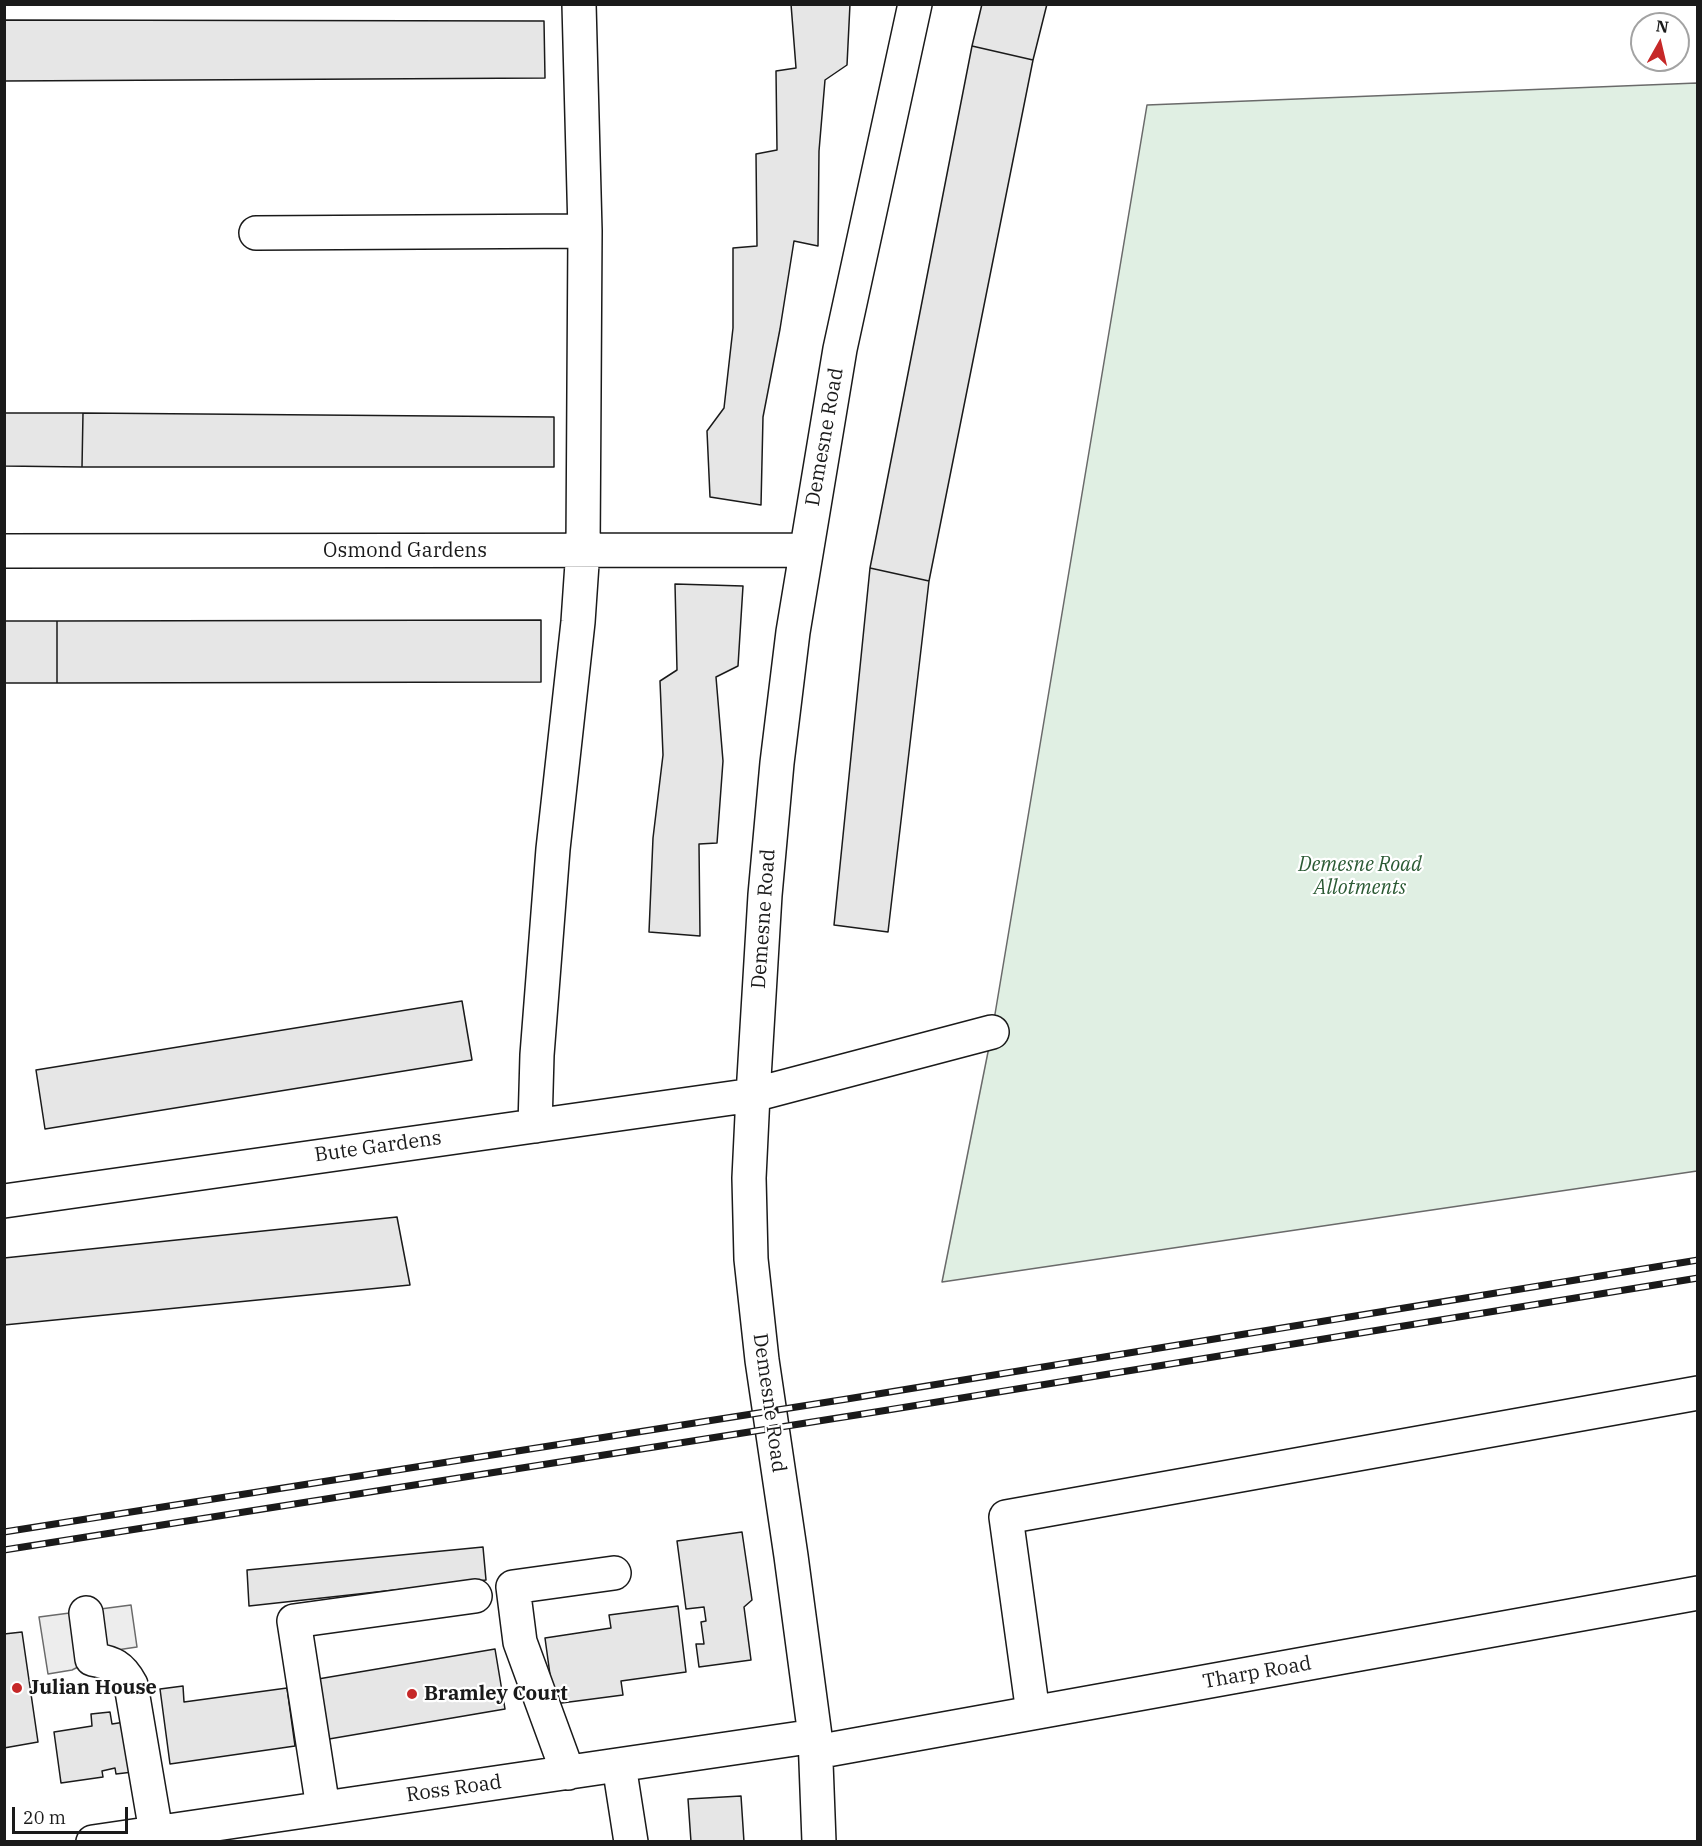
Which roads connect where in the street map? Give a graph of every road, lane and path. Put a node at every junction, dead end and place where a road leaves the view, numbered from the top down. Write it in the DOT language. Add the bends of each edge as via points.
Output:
graph roads {
  1 [pos="579,4"];
  2 [pos="915,4"];
  3 [pos="585,231"];
  4 [pos="256,233"];
  5 [pos="583,549"];
  6 [pos="806,550"];
  7 [pos="4,551"];
  8 [pos="992,1032"];
  9 [pos="753,1095"];
  10 [pos="535,1126"];
  11 [pos="4,1201"];
  12 [pos="1698,1393"];
  13 [pos="614,1573"];
  14 [pos="1698,1593"];
  15 [pos="475,1596"];
  16 [pos="86,1613"];
  17 [pos="1033,1713"];
  18 [pos="815,1744"];
  19 [pos="619,1765"];
  20 [pos="568,1773"];
  21 [pos="323,1808"];
  22 [pos="254,1830"];
  23 [pos="156,1832"];
  24 [pos="93,1842"];
  25 [pos="631,1842"];
  26 [pos="819,1842"];
  1 -- 3 [label="street"];
  2 -- 6 [label="street, Demesne Road" via="840,349"];
  3 -- 4 [label="street"];
  3 -- 5 [label="street"];
  5 -- 6 [label="street, Osmond Gardens"];
  5 -- 7 [label="street, Osmond Gardens"];
  5 -- 10 [label="street" via="579,622 553,849"];
  6 -- 9 [label="street, Demesne Road" via="777,764"];
  8 -- 9 [label="street, Bute Gardens"];
  9 -- 10 [label="street, Bute Gardens"];
  9 -- 18 [label="street, Demesne Road" via="751,1259"];
  10 -- 11 [label="street, Bute Gardens"];
  12 -- 17 [label="street" via="1006,1517"];
  13 -- 20 [label="street" via="513,1587 520,1642"];
  14 -- 17 [label="street, Tharp Road"];
  15 -- 21 [label="street" via="294,1621"];
  16 -- 23 [label="street" via="92,1659 120,1669 131,1685"];
  17 -- 18 [label="street, Tharp Road"];
  18 -- 19 [label="street, Ross Road"];
  18 -- 26 [label="street, Demesne Road"];
  19 -- 20 [label="street, Ross Road"];
  19 -- 25 [label="street"];
  20 -- 21 [label="street, Ross Road"];
  21 -- 22 [label="street, Ross Road"];
  22 -- 23 [label="street, Ross Road"];
  23 -- 24 [label="street, Ross Road"];
}
